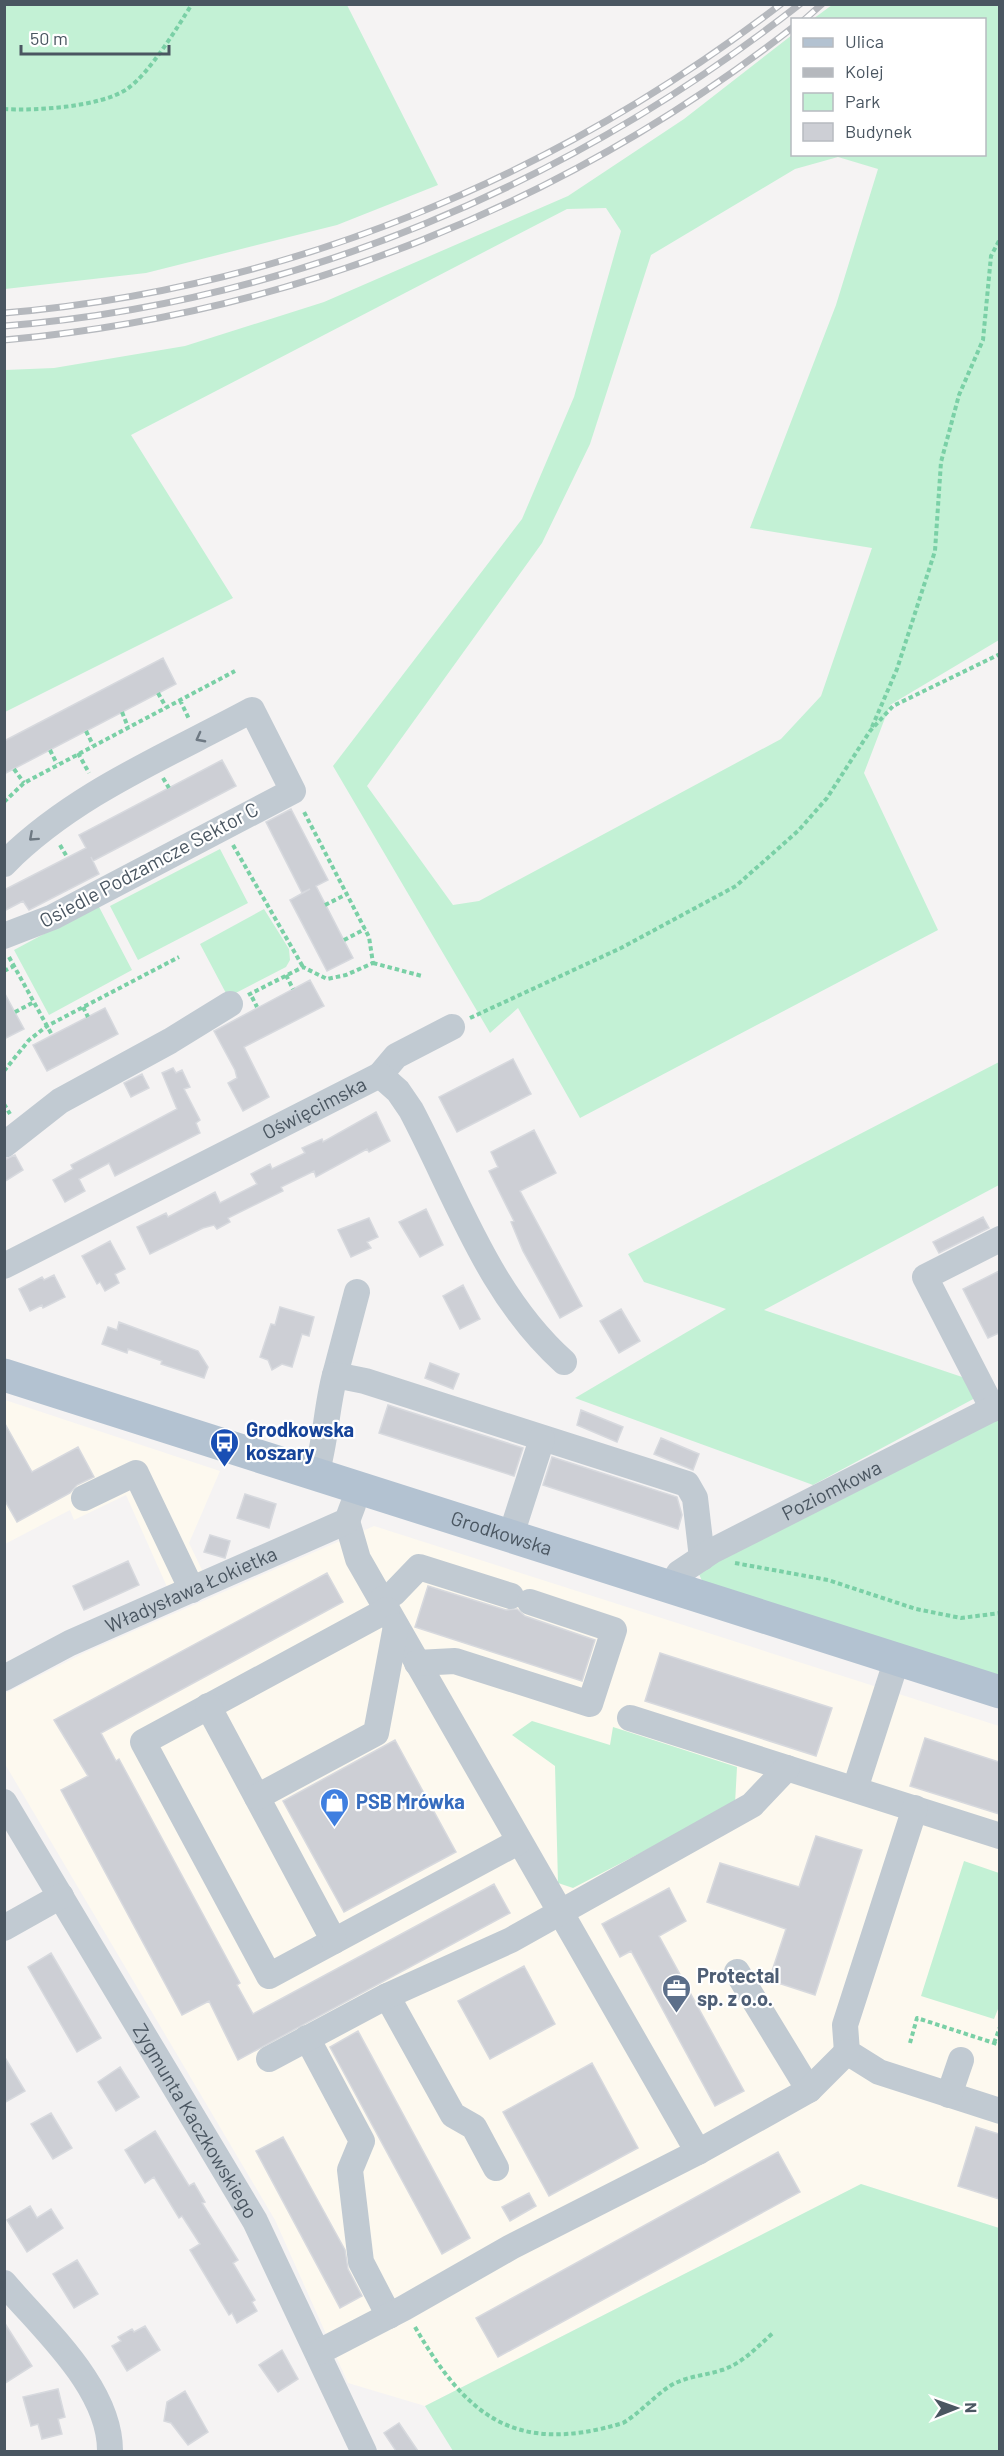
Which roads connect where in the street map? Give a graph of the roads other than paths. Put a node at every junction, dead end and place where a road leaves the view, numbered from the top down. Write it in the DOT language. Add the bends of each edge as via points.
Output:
graph roads {
  1 [pos="4,864"];
  2 [pos="4,936"];
  3 [pos="230,1004"];
  4 [pos="452,1026"];
  5 [pos="380,1075"];
  6 [pos="4,1145"];
  7 [pos="999,1239"];
  8 [pos="4,1266"];
  9 [pos="357,1292"];
  10 [pos="564,1362"];
  11 [pos="4,1375"];
  12 [pos="335,1375"];
  13 [pos="996,1407"];
  14 [pos="542,1439"];
  15 [pos="316,1474"];
  16 [pos="359,1488"];
  17 [pos="84,1498"];
  18 [pos="346,1521"];
  19 [pos="511,1536"];
  20 [pos="707,1555"];
  21 [pos="671,1586"];
  22 [pos="192,1590"];
  23 [pos="388,1612"];
  24 [pos="897,1659"];
  25 [pos="417,1662"];
  26 [pos="4,1678"];
  27 [pos="999,1692"];
  28 [pos="208,1706"];
  29 [pos="630,1718"];
  30 [pos="787,1768"];
  31 [pos="855,1789"];
  32 [pos="257,1797"];
  33 [pos="4,1802"];
  34 [pos="915,1808"];
  35 [pos="999,1836"];
  36 [pos="518,1842"];
  37 [pos="61,1896"];
  38 [pos="560,1912"];
  39 [pos="4,1928"];
  40 [pos="334,1941"];
  41 [pos="736,1972"];
  42 [pos="387,1996"];
  43 [pos="307,2038"];
  44 [pos="847,2052"];
  45 [pos="269,2059"];
  46 [pos="961,2060"];
  47 [pos="809,2090"];
  48 [pos="949,2095"];
  49 [pos="999,2111"];
  50 [pos="698,2152"];
  51 [pos="496,2168"];
  52 [pos="4,2283"];
  53 [pos="397,2312"];
  54 [pos="319,2352"];
  55 [pos="110,2451"];
  56 [pos="364,2451"];
  2 -- 1 [label="street, Osiedle Podzamcze Sektor C, one-way" via="53,917 293,790 252,710 78,804 46,825"];
  3 -- 6 [label="street" via="180,1036 60,1101"];
  4 -- 5 [label="street" via="396,1056"];
  5 -- 8 [label="street, Oświęcimska"];
  5 -- 10 [label="street, Oświęcimska" via="411,1110 500,1287 539,1340"];
  7 -- 13 [label="street" via="925,1277"];
  9 -- 12 [label="street"];
  11 -- 15 [label="main road, Grodkowska"];
  12 -- 14 [label="street" via="365,1381"];
  12 -- 15 [label="street"];
  13 -- 20 [label="street, Poziomkowa"];
  14 -- 19 [label="street"];
  14 -- 20 [label="street" via="687,1484 695,1498"];
  15 -- 16 [label="main road, Grodkowska"];
  16 -- 18 [label="street"];
  16 -- 19 [label="main road, Grodkowska"];
  17 -- 22 [label="street" via="136,1473"];
  18 -- 22 [label="street, Władysława Łokietka"];
  18 -- 23 [label="street" via="358,1559"];
  19 -- 21 [label="main road, Grodkowska"];
  20 -- 21 [label="street, Poziomkowa" via="679,1573"];
  21 -- 24 [label="main road, Grodkowska"];
  22 -- 26 [label="street, Władysława Łokietka" via="70,1643"];
  23 -- 25 [label="street"];
  23 -- 25 [label="street" via="394,1593 419,1567 614,1629 590,1704 455,1661"];
  23 -- 28 [label="street"];
  23 -- 32 [label="street" via="376,1733"];
  24 -- 27 [label="main road, Grodkowska"];
  24 -- 31 [label="street"];
  25 -- 36 [label="street"];
  28 -- 32 [label="street"];
  28 -- 40 [label="street" via="142,1742 269,1976"];
  29 -- 30 [label="street"];
  30 -- 31 [label="street"];
  30 -- 38 [label="street" via="752,1805"];
  31 -- 34 [label="street"];
  32 -- 40 [label="street"];
  33 -- 37 [label="street, Zygmunta Kaczkowskiego"];
  34 -- 35 [label="street"];
  34 -- 44 [label="street" via="845,2025"];
  36 -- 38 [label="street"];
  36 -- 40 [label="street"];
  37 -- 39 [label="street"];
  37 -- 54 [label="street, Zygmunta Kaczkowskiego" via="255,2221"];
  38 -- 42 [label="street" via="511,1940"];
  38 -- 50 [label="street"];
  41 -- 47 [label="street"];
  42 -- 43 [label="street"];
  42 -- 51 [label="street" via="453,2115 474,2127"];
  43 -- 45 [label="street"];
  43 -- 53 [label="street" via="362,2140 350,2170 361,2262"];
  44 -- 47 [label="street"];
  44 -- 48 [label="street" via="879,2072"];
  46 -- 48 [label="street"];
  47 -- 50 [label="street"];
  48 -- 49 [label="street"];
  50 -- 53 [label="street" via="511,2247"];
  52 -- 55 [label="street" via="95,2395 110,2435"];
  53 -- 54 [label="street"];
  54 -- 56 [label="street, Zygmunta Kaczkowskiego"];
}
